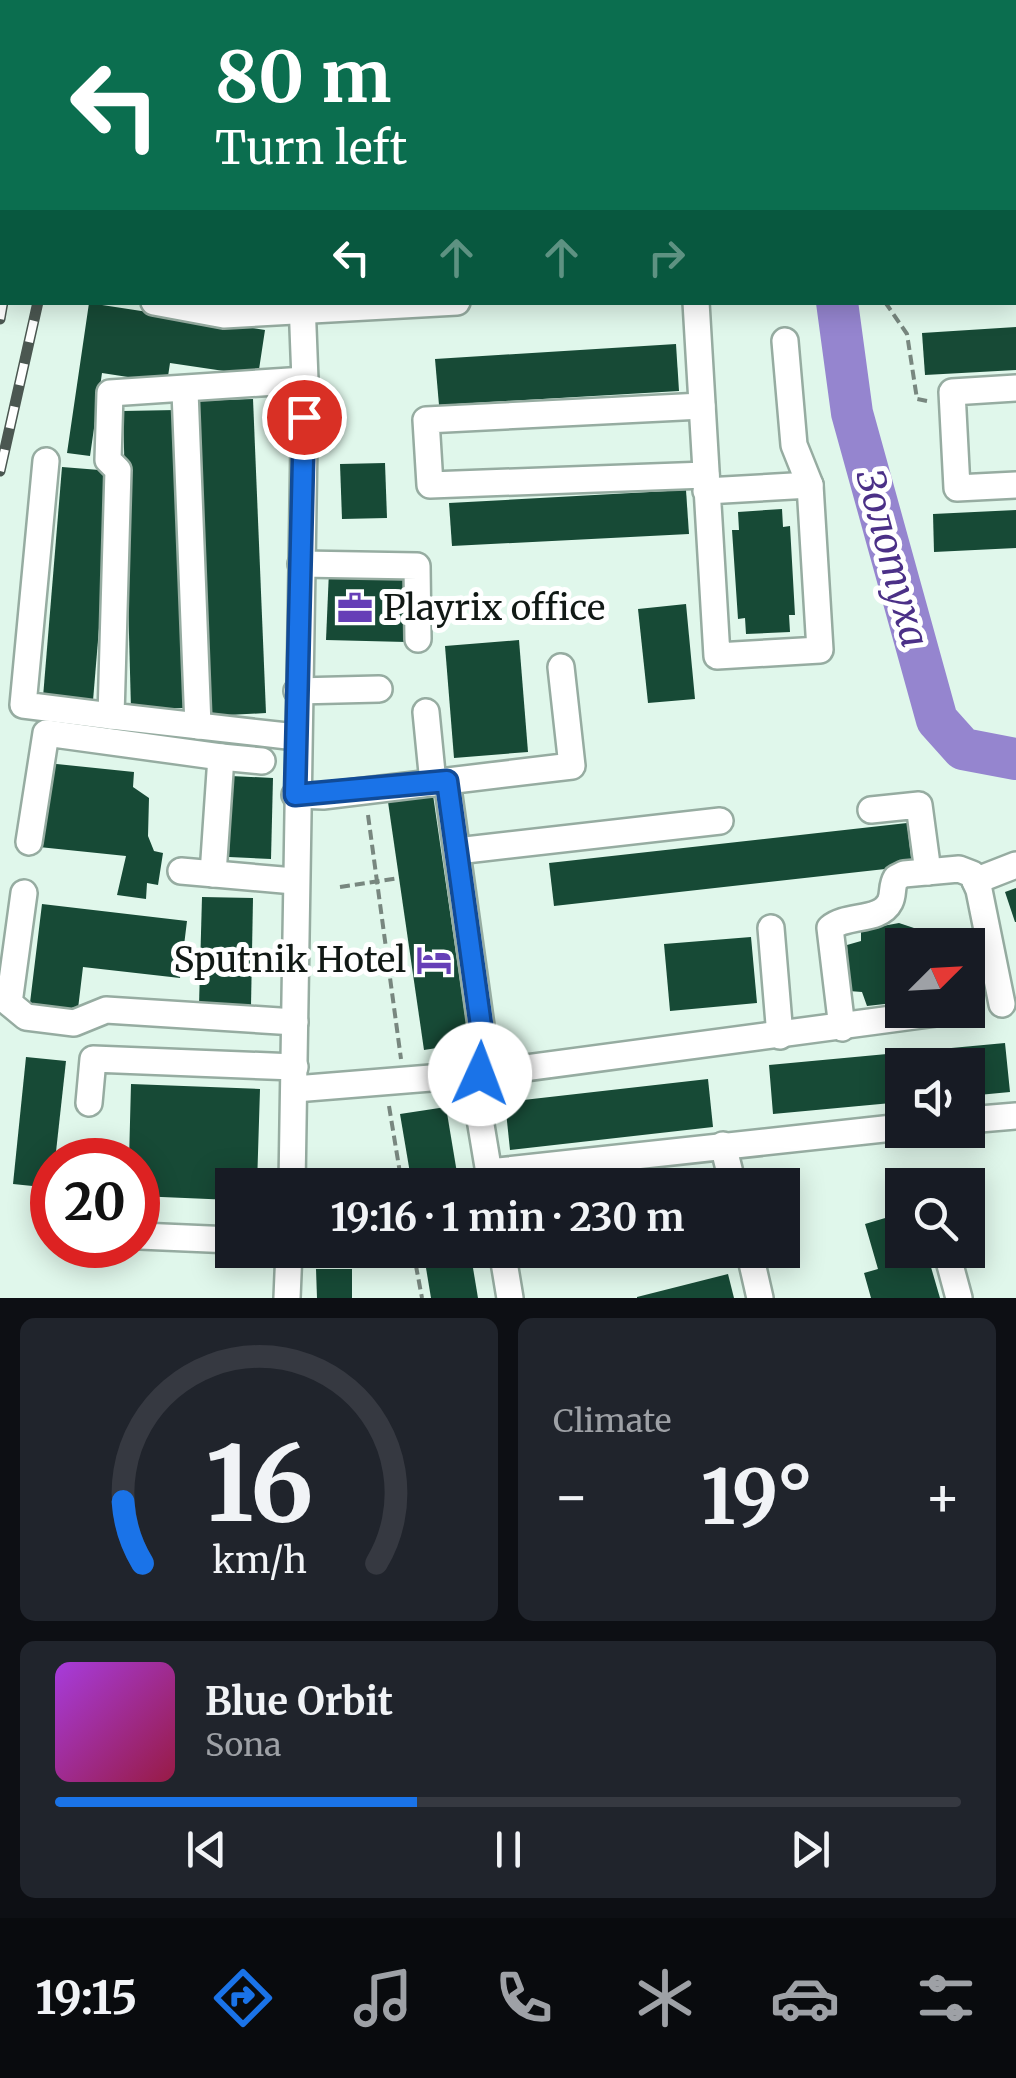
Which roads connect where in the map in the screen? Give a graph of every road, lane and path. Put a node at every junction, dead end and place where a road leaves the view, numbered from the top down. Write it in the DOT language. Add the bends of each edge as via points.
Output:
graph roads {
  1 [pos="170,305"];
  2 [pos="364,305"];
  3 [pos="696,305"];
  4 [pos="887,305"];
  5 [pos="302,307"];
  6 [pos="784,340"];
  7 [pos="305,380"];
  8 [pos="1016,388"];
  9 [pos="185,391"];
  10 [pos="702,406"];
  11 [pos="953,408"];
  12 [pos="46,462"];
  13 [pos="706,483"];
  14 [pos="810,485"];
  15 [pos="1016,485"];
  16 [pos="301,564"];
  17 [pos="418,639"];
  18 [pos="561,668"];
  19 [pos="379,689"];
  20 [pos="298,691"];
  21 [pos="426,712"];
  22 [pos="112,716"];
  23 [pos="198,726"];
  24 [pos="296,737"];
  25 [pos="221,757"];
  26 [pos="262,761"];
  27 [pos="440,782"];
  28 [pos="364,791"];
  29 [pos="295,795"];
  30 [pos="871,810"];
  31 [pos="720,821"];
  32 [pos="29,842"];
  33 [pos="456,851"];
  34 [pos="1016,864"];
  35 [pos="182,871"];
  36 [pos="928,872"];
  37 [pos="213,874"];
  38 [pos="400,878"];
  39 [pos="294,881"];
  40 [pos="975,881"];
  41 [pos="376,882"];
  42 [pos="340,887"];
  43 [pos="24,892"];
  44 [pos="770,928"];
  45 [pos="1009,1002"];
  46 [pos="885,1021"];
  47 [pos="295,1022"];
  48 [pos="842,1028"];
  49 [pos="780,1036"];
  50 [pos="480,1074"];
  51 [pos="295,1078"];
  52 [pos="394,1081"];
  53 [pos="88,1103"];
  54 [pos="1016,1116"];
  55 [pos="985,1119"];
  56 [pos="885,1129"];
  57 [pos="723,1144"];
  58 [pos="292,1168"];
  59 [pos="401,1168"];
  60 [pos="488,1168"];
  61 [pos="559,1168"];
  62 [pos="729,1168"];
  63 [pos="160,1237"];
  64 [pos="215,1239"];
  65 [pos="288,1268"];
  66 [pos="416,1268"];
  67 [pos="505,1268"];
  68 [pos="752,1268"];
  69 [pos="951,1268"];
  70 [pos="287,1298"];
  71 [pos="422,1298"];
  72 [pos="510,1298"];
  73 [pos="760,1298"];
  74 [pos="959,1298"];
  1 -- 5 [label="street" via="224,315"];
  2 -- 5 [label="street"];
  3 -- 10 [label="street"];
  4 -- 11 [label="path" via="907,334 917,399"];
  5 -- 7 [label="street"];
  6 -- 14 [label="street" via="794,445"];
  7 -- 9 [label="street"];
  7 -- 16 [label="street"];
  8 -- 11 [label="street" via="952,392"];
  9 -- 22 [label="street" via="110,393 108,460 118,470"];
  9 -- 23 [label="street"];
  10 -- 13 [label="street"];
  10 -- 13 [label="street" via="426,420 430,484"];
  11 -- 15 [label="street" via="957,488"];
  12 -- 22 [label="street" via="23,704"];
  13 -- 14 [label="street"];
  13 -- 14 [label="street" via="717,656 820,650"];
  16 -- 17 [label="street" via="417,566"];
  16 -- 20 [label="street"];
  18 -- 27 [label="street" via="572,766"];
  19 -- 20 [label="street"];
  20 -- 24 [label="street"];
  21 -- 27 [label="street"];
  22 -- 23 [label="street"];
  23 -- 24 [label="street"];
  24 -- 29 [label="street"];
  25 -- 26 [label="street"];
  25 -- 32 [label="street" via="46,733"];
  25 -- 37 [label="street"];
  27 -- 28 [label="street"];
  27 -- 33 [label="street"];
  28 -- 29 [label="street"];
  28 -- 41 [label="path"];
  29 -- 39 [label="street"];
  30 -- 36 [label="street" via="919,805"];
  31 -- 33 [label="street"];
  33 -- 50 [label="street" via="483,1040"];
  34 -- 40 [label="street"];
  35 -- 37 [label="street"];
  36 -- 40 [label="street" via="959,869"];
  36 -- 48 [label="street" via="896,878 890,903 877,913 830,928"];
  37 -- 39 [label="street"];
  38 -- 41 [label="path"];
  39 -- 47 [label="street"];
  40 -- 45 [label="street"];
  41 -- 42 [label="path"];
  41 -- 52 [label="path"];
  43 -- 47 [label="street" via="10,1002 26,1017 74,1024 106,1010"];
  44 -- 49 [label="street"];
  46 -- 48 [label="street"];
  47 -- 51 [label="street"];
  48 -- 49 [label="street"];
  49 -- 50 [label="street"];
  50 -- 52 [label="street"];
  50 -- 60 [label="street"];
  51 -- 52 [label="street"];
  51 -- 53 [label="street" via="93,1059"];
  51 -- 58 [label="street"];
  52 -- 59 [label="path"];
  54 -- 55 [label="street"];
  56 -- 57 [label="street"];
  57 -- 61 [label="street"];
  57 -- 62 [label="street"];
  63 -- 64 [label="street"];
  65 -- 70 [label="street"];
  66 -- 71 [label="path"];
  67 -- 72 [label="street"];
  68 -- 73 [label="street"];
  69 -- 74 [label="street"];
}
